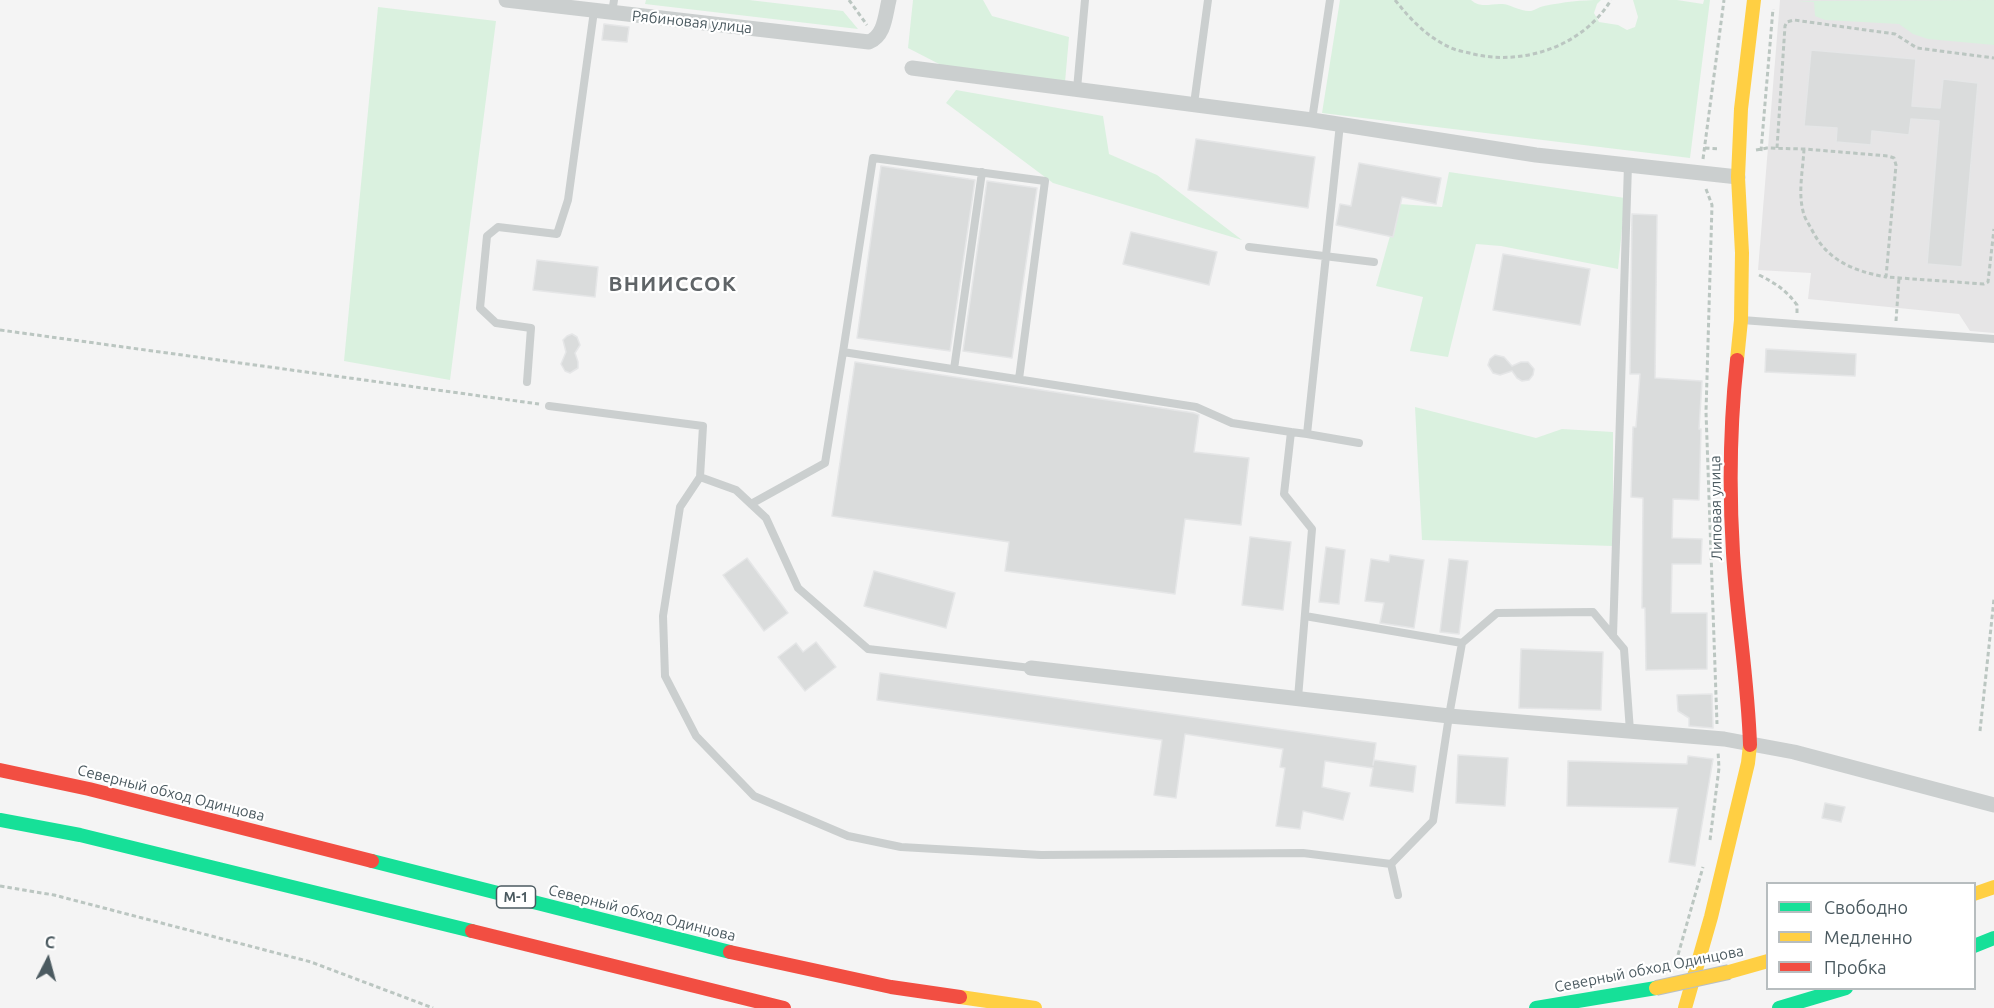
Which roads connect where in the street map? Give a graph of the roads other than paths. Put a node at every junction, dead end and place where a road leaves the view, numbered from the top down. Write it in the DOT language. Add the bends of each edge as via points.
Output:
graph roads {
  1 [pos="506,0"];
  2 [pos="889,0"];
  3 [pos="1085,0"];
  4 [pos="1208,0"];
  5 [pos="1330,0"];
  6 [pos="1754,0"];
  7 [pos="613,7"];
  8 [pos="594,11"];
  9 [pos="912,68"];
  10 [pos="1077,89"];
  11 [pos="1194,104"];
  12 [pos="1312,120"];
  13 [pos="1340,124"];
  14 [pos="1628,165"];
  15 [pos="982,172"];
  16 [pos="1738,177"];
  17 [pos="1249,247"];
  18 [pos="1326,255"];
  19 [pos="1374,262"];
  20 [pos="1741,320"];
  21 [pos="1994,339"];
  22 [pos="843,352"];
  23 [pos="954,369"];
  24 [pos="1019,379"];
  25 [pos="527,382"];
  26 [pos="549,406"];
  27 [pos="1291,432"];
  28 [pos="1307,434"];
  29 [pos="1359,443"];
  30 [pos="700,477"];
  31 [pos="751,504"];
  32 [pos="1305,616"];
  33 [pos="1613,636"];
  34 [pos="1462,643"];
  35 [pos="1031,668"];
  36 [pos="1298,698"];
  37 [pos="1449,716"];
  38 [pos="1630,731"];
  39 [pos="1750,744"];
  40 [pos="0,770"];
  41 [pos="1994,805"];
  42 [pos="0,820"];
  43 [pos="1391,864"];
  44 [pos="1994,887"];
  45 [pos="1976,893"];
  46 [pos="1398,895"];
  47 [pos="1994,938"];
  48 [pos="1976,945"];
  49 [pos="1766,962"];
  50 [pos="1839,990"];
  51 [pos="784,1008"];
  52 [pos="1035,1008"];
  53 [pos="1536,1008"];
  54 [pos="1685,1008"];
  55 [pos="1779,1008"];
  1 -- 8 [label="street, Рябиновая улица"];
  2 -- 7 [label="street, Рябиновая улица" via="882,32 869,42"];
  3 -- 10 [label="lane"];
  4 -- 11 [label="lane"];
  5 -- 12 [label="lane"];
  6 -- 16 [label="main road, Липовая улица" via="1741,110"];
  7 -- 8 [label="street, Рябиновая улица"];
  8 -- 25 [label="lane" via="568,200 557,234 498,227 487,237 480,308 496,323 531,328"];
  9 -- 10 [label="street"];
  10 -- 11 [label="street"];
  11 -- 12 [label="street"];
  12 -- 13 [label="street"];
  13 -- 14 [label="street" via="1536,155"];
  13 -- 18 [label="lane"];
  14 -- 16 [label="street"];
  14 -- 33 [label="lane"];
  15 -- 22 [label="lane" via="873,158"];
  15 -- 23 [label="lane"];
  15 -- 24 [label="lane" via="1045,180"];
  16 -- 20 [label="main road, Липовая улица"];
  17 -- 18 [label="lane"];
  18 -- 19 [label="lane"];
  18 -- 28 [label="lane"];
  20 -- 21 [label="lane"];
  20 -- 39 [label="main road, Липовая улица" via="1732,409 1731,506"];
  22 -- 23 [label="lane"];
  22 -- 31 [label="lane" via="825,463"];
  23 -- 24 [label="lane"];
  24 -- 27 [label="lane" via="1196,407 1232,423"];
  26 -- 30 [label="lane" via="703,426"];
  27 -- 28 [label="lane"];
  27 -- 32 [label="lane" via="1284,494 1312,529"];
  28 -- 29 [label="lane"];
  30 -- 31 [label="lane" via="736,490"];
  30 -- 43 [label="lane" via="680,507 663,616 665,676 696,736 754,796 848,836 901,847 1041,855 1303,853"];
  31 -- 35 [label="lane" via="766,518 798,588 868,649"];
  32 -- 34 [label="lane"];
  32 -- 36 [label="lane"];
  33 -- 34 [label="lane" via="1593,612 1497,613"];
  33 -- 38 [label="lane" via="1624,650"];
  34 -- 37 [label="lane"];
  35 -- 36 [label="street"];
  36 -- 37 [label="street"];
  37 -- 38 [label="street"];
  37 -- 43 [label="lane" via="1433,821"];
  38 -- 39 [label="street"];
  39 -- 41 [label="street"];
  39 -- 54 [label="main road, Липовая улица" via="1711,917"];
  40 -- 52 [label="main road, Северный обход Одинцова / М-1" via="89,789 745,956 891,987"];
  42 -- 51 [label="main road" via="92,838"];
  43 -- 46 [label="lane"];
  44 -- 45 [label="main road"];
  47 -- 48 [label="main road"];
  49 -- 53 [label="main road, Северный обход Одинцова, bridge" via="1656,988"];
  50 -- 55 [label="main road"];
}
